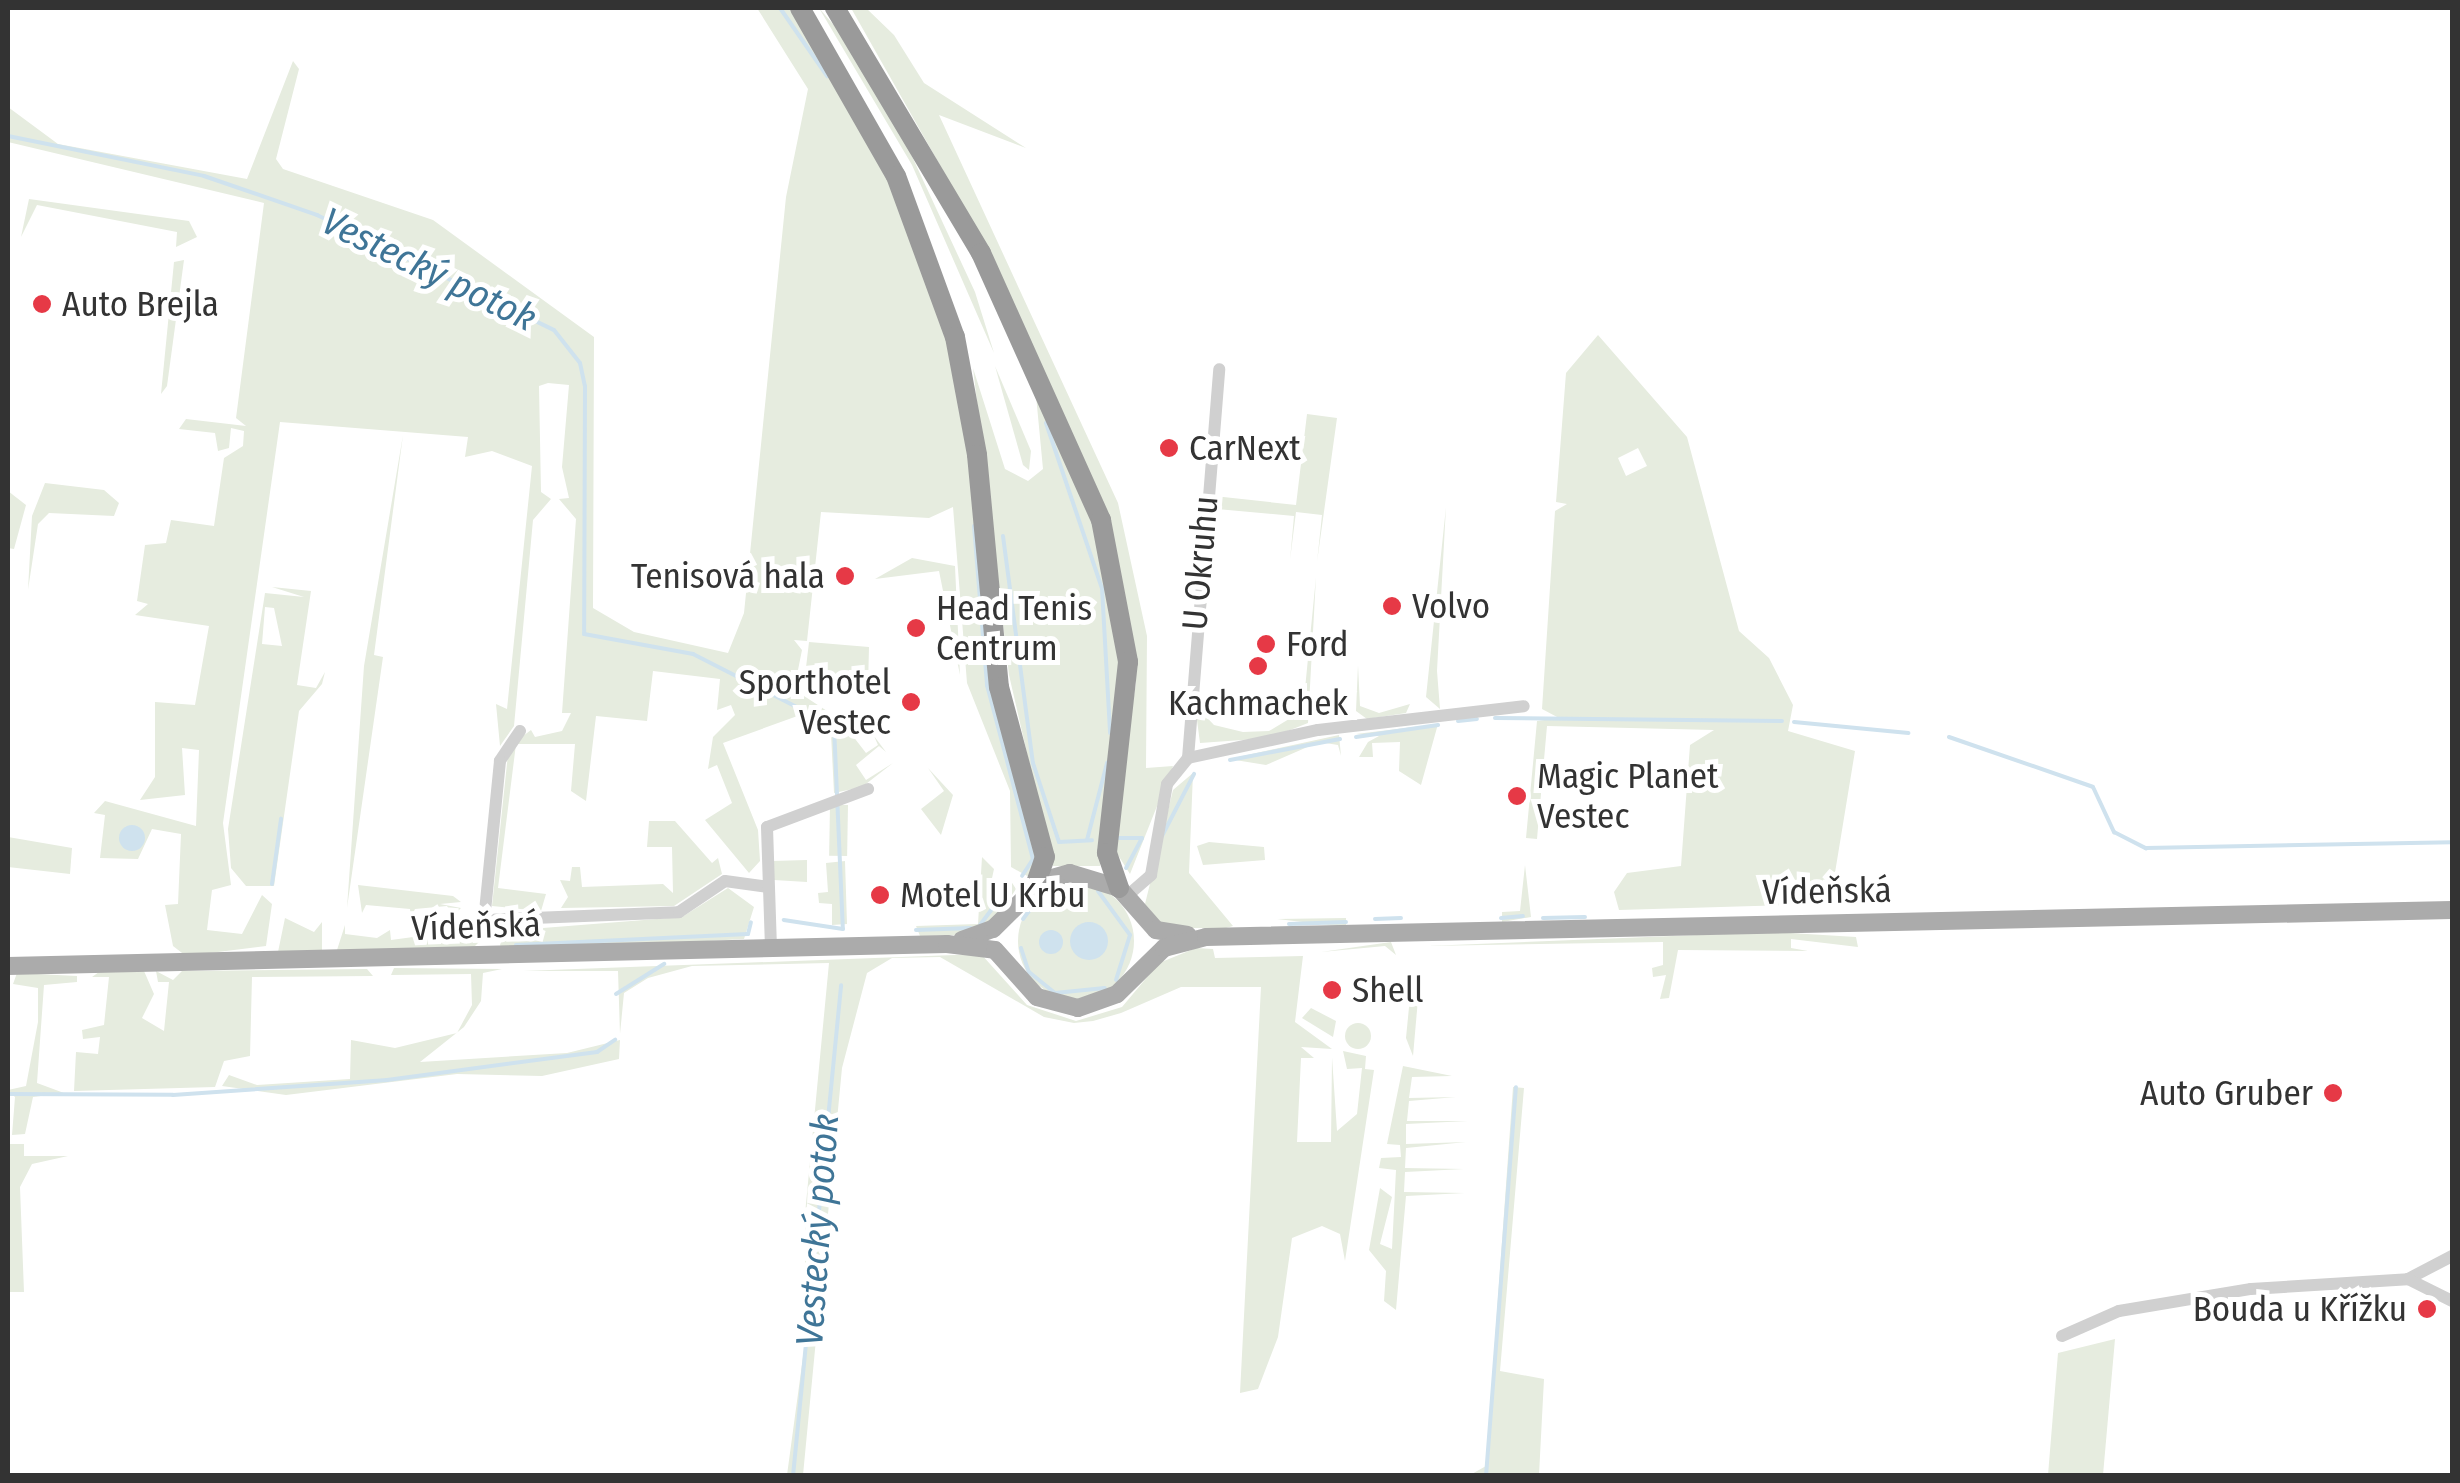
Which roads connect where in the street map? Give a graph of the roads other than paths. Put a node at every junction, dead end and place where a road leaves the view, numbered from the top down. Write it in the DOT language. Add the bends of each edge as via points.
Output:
graph roads {
  1 [pos="800,8"];
  2 [pos="835,8"];
  3 [pos="1219,369"];
  4 [pos="1524,706"];
  5 [pos="520,731"];
  6 [pos="1188,758"];
  7 [pos="868,789"];
  8 [pos="1034,886"];
  9 [pos="768,888"];
  10 [pos="1128,899"];
  11 [pos="1017,907"];
  12 [pos="2452,910"];
  13 [pos="1204,938"];
  14 [pos="946,944"];
  15 [pos="771,948"];
  16 [pos="8,966"];
  17 [pos="1015,970"];
  18 [pos="1134,975"];
  19 [pos="2452,1256"];
  20 [pos="2408,1279"];
  21 [pos="2452,1302"];
  22 [pos="2062,1336"];
  1 -- 8 [label="highway" via="896,176 954,336 980,478 999,687 1045,857"];
  2 -- 10 [label="highway" via="981,253 1100,520 1128,662 1106,853"];
  3 -- 6 [label="street, U Okruhu"];
  4 -- 6 [label="street" via="1318,730"];
  5 -- 9 [label="street" via="500,761 484,920 679,912 725,882"];
  6 -- 10 [label="street, U Okruhu" via="1166,790 1151,875"];
  7 -- 9 [label="street" via="766,828"];
  8 -- 10 [label="main road, Vídeňská" via="1077,873"];
  8 -- 11 [label="main road, Vídeňská"];
  9 -- 15 [label="street"];
  10 -- 13 [label="main road, Vídeňská" via="1160,932"];
  10 -- 18 [label="main road" via="1144,946"];
  11 -- 14 [label="main road, Vídeňská" via="986,933"];
  11 -- 17 [label="main road" via="1007,937"];
  12 -- 13 [label="main road, Vídeňská"];
  13 -- 18 [label="main road, Vídeňská" via="1164,948"];
  14 -- 15 [label="main road, Vídeňská"];
  14 -- 17 [label="main road, Vídeňská" via="990,948"];
  15 -- 16 [label="main road, Vídeňská"];
  17 -- 18 [label="main road, Vídeňská" via="1038,996 1072,1008 1104,1002"];
  19 -- 20 [label="street"];
  20 -- 21 [label="street"];
  20 -- 22 [label="street" via="2181,1297"];
}
